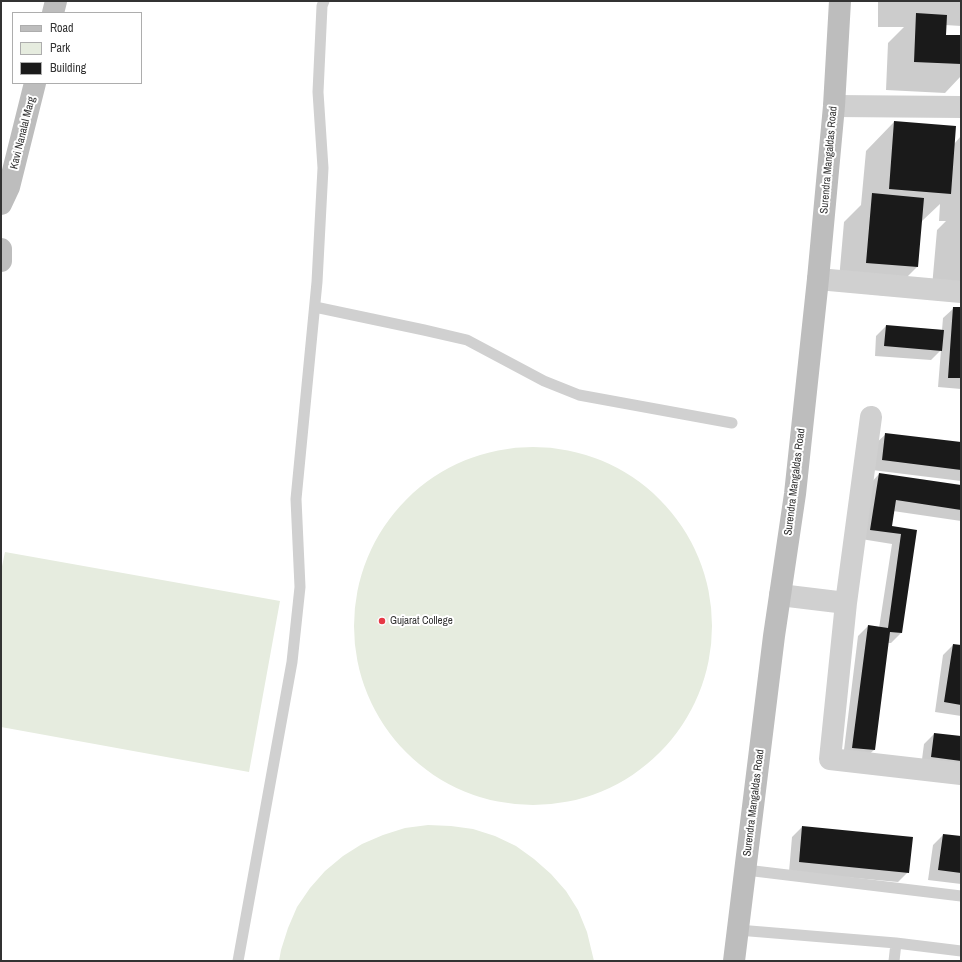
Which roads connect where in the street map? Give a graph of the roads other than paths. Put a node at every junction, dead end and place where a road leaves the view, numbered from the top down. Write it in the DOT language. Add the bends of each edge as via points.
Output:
graph roads {
  1 [pos="41,1"];
  2 [pos="56,1"];
  3 [pos="324,1"];
  4 [pos="840,1"];
  5 [pos="38,12"];
  6 [pos="53,12"];
  7 [pos="22,84"];
  8 [pos="35,84"];
  9 [pos="834,106"];
  10 [pos="961,107"];
  11 [pos="1,167"];
  12 [pos="1,204"];
  13 [pos="1,249"];
  14 [pos="1,261"];
  15 [pos="818,279"];
  16 [pos="961,292"];
  17 [pos="315,307"];
  18 [pos="871,417"];
  19 [pos="732,423"];
  20 [pos="780,595"];
  21 [pos="846,603"];
  22 [pos="961,774"];
  23 [pos="746,870"];
  24 [pos="961,896"];
  25 [pos="738,930"];
  26 [pos="896,943"];
  27 [pos="961,951"];
  28 [pos="238,961"];
  29 [pos="734,961"];
  30 [pos="894,961"];
  1 -- 5 [label="main road"];
  2 -- 6 [label="main road"];
  3 -- 17 [label="lane" via="318,92 323,168"];
  4 -- 9 [label="main road, Surendra Mangaldas Road"];
  7 -- 11 [label="main road, Kavi Nanalal Marg"];
  8 -- 12 [label="main road, Kavi Nanalal Marg" via="9,187"];
  9 -- 10 [label="street"];
  9 -- 15 [label="main road, Surendra Mangaldas Road"];
  13 -- 14 [label="main road"];
  15 -- 16 [label="street"];
  15 -- 20 [label="main road, Surendra Mangaldas Road" via="795,494"];
  17 -- 19 [label="lane" via="467,340 544,381 579,395"];
  17 -- 28 [label="lane" via="296,499 300,587 293,654"];
  18 -- 21 [label="street"];
  20 -- 21 [label="street"];
  20 -- 23 [label="main road, Surendra Mangaldas Road"];
  21 -- 22 [label="street" via="830,759"];
  23 -- 24 [label="lane"];
  23 -- 25 [label="main road, Surendra Mangaldas Road"];
  25 -- 26 [label="lane"];
  25 -- 29 [label="main road, Surendra Mangaldas Road"];
  26 -- 27 [label="lane"];
  26 -- 30 [label="lane"];
}
